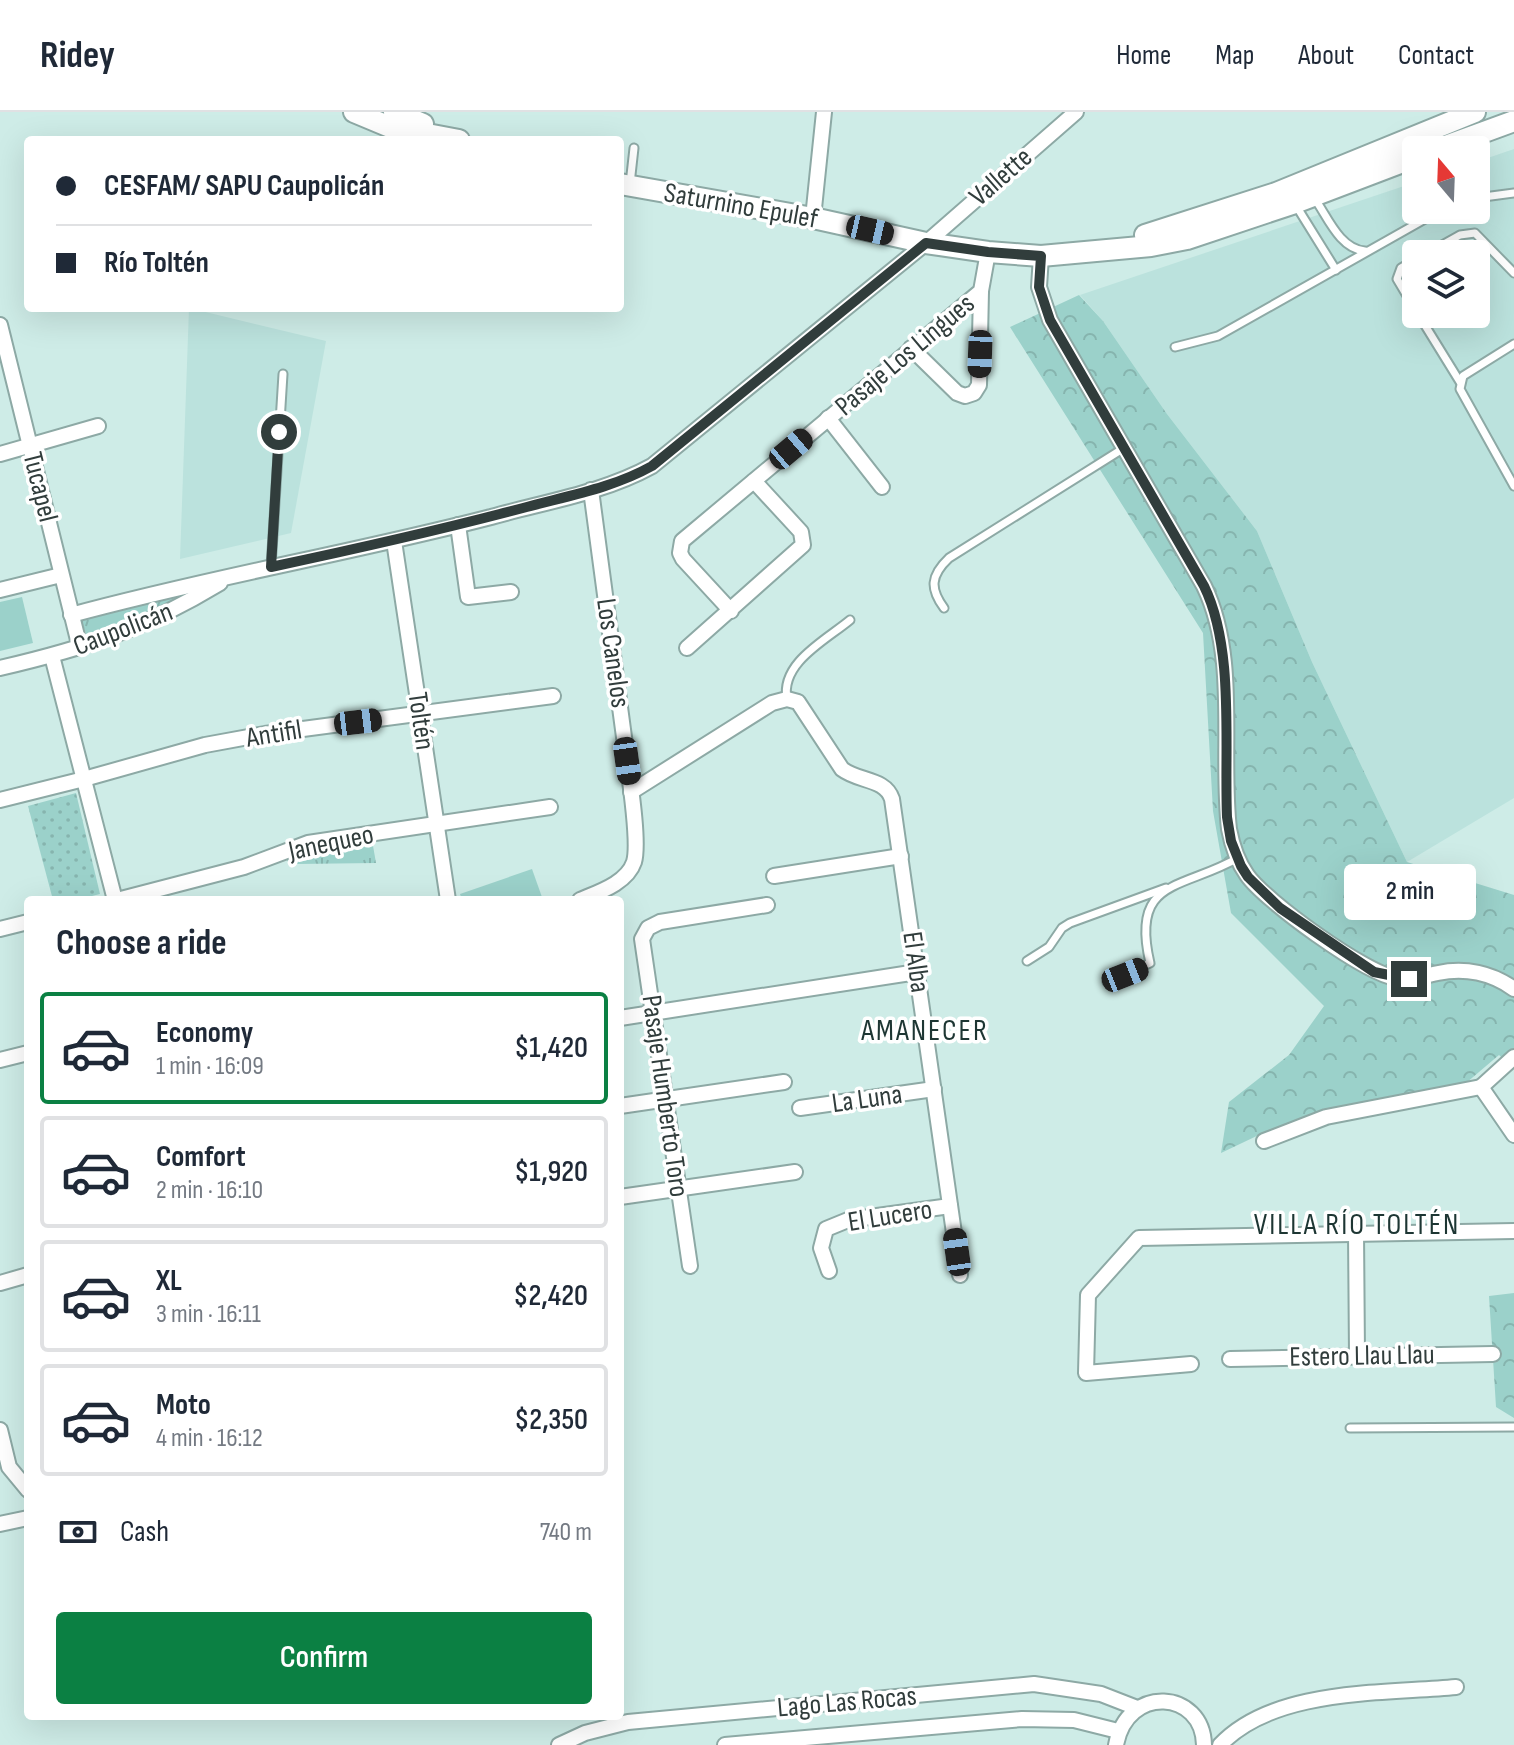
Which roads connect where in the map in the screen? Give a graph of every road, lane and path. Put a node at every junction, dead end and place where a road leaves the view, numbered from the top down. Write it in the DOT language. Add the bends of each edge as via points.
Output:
graph roads {
  1 [pos="354,112"];
  2 [pos="394,112"];
  3 [pos="824,112"];
  4 [pos="1076,112"];
  5 [pos="1475,112"];
  6 [pos="1514,121"];
  7 [pos="438,136"];
  8 [pos="451,136"];
  9 [pos="1473,136"];
  10 [pos="634,148"];
  11 [pos="1402,161"];
  12 [pos="625,185"];
  13 [pos="1300,192"];
  14 [pos="1514,193"];
  15 [pos="1490,196"];
  16 [pos="813,218"];
  17 [pos="1416,224"];
  18 [pos="1451,240"];
  19 [pos="1482,240"];
  20 [pos="926,243"];
  21 [pos="1490,248"];
  22 [pos="988,252"];
  23 [pos="1367,252"];
  24 [pos="1041,256"];
  25 [pos="1402,267"];
  26 [pos="1336,270"];
  27 [pos="1514,273"];
  28 [pos="1402,288"];
  29 [pos="981,291"];
  30 [pos="0,325"];
  31 [pos="1426,328"];
  32 [pos="1514,344"];
  33 [pos="1175,347"];
  34 [pos="911,348"];
  35 [pos="283,374"];
  36 [pos="1460,382"];
  37 [pos="828,418"];
  38 [pos="98,426"];
  39 [pos="30,447"];
  40 [pos="1124,448"];
  41 [pos="0,454"];
  42 [pos="754,481"];
  43 [pos="1514,486"];
  44 [pos="882,487"];
  45 [pos="591,490"];
  46 [pos="458,525"];
  47 [pos="394,541"];
  48 [pos="271,567"];
  49 [pos="238,574"];
  50 [pos="61,575"];
  51 [pos="0,590"];
  52 [pos="511,592"];
  53 [pos="944,608"];
  54 [pos="731,611"];
  55 [pos="71,615"];
  56 [pos="850,620"];
  57 [pos="80,648"];
  58 [pos="687,648"];
  59 [pos="52,656"];
  60 [pos="0,668"];
  61 [pos="553,696"];
  62 [pos="787,699"];
  63 [pos="420,714"];
  64 [pos="84,779"];
  65 [pos="631,792"];
  66 [pos="0,800"];
  67 [pos="550,807"];
  68 [pos="436,823"];
  69 [pos="901,856"];
  70 [pos="1238,858"];
  71 [pos="774,876"];
  72 [pos="1172,887"];
  73 [pos="115,896"];
  74 [pos="132,896"];
  75 [pos="447,896"];
  76 [pos="590,896"];
  77 [pos="767,905"];
  78 [pos="24,923"];
  79 [pos="0,929"];
  80 [pos="1027,961"];
  81 [pos="917,972"];
  82 [pos="1107,982"];
  83 [pos="1514,989"];
  84 [pos="652,1013"];
  85 [pos="624,1017"];
  86 [pos="24,1054"];
  87 [pos="1514,1057"];
  88 [pos="0,1060"];
  89 [pos="784,1082"];
  90 [pos="1481,1087"];
  91 [pos="934,1089"];
  92 [pos="665,1099"];
  93 [pos="624,1105"];
  94 [pos="800,1108"];
  95 [pos="1514,1135"];
  96 [pos="1264,1141"];
  97 [pos="795,1172"];
  98 [pos="679,1188"];
  99 [pos="624,1196"];
  100 [pos="950,1206"];
  101 [pos="1514,1231"];
  102 [pos="1356,1232"];
  103 [pos="690,1266"];
  104 [pos="829,1271"];
  105 [pos="960,1275"];
  106 [pos="24,1276"];
  107 [pos="0,1283"];
  108 [pos="1493,1354"];
  109 [pos="1357,1355"];
  110 [pos="1230,1359"];
  111 [pos="1191,1364"];
  112 [pos="1514,1427"];
  113 [pos="1350,1428"];
  114 [pos="0,1430"];
  115 [pos="4,1468"];
  116 [pos="24,1486"];
  117 [pos="24,1519"];
  118 [pos="0,1524"];
  119 [pos="1456,1687"];
  120 [pos="1137,1708"];
  121 [pos="1200,1725"];
  122 [pos="1234,1730"];
  123 [pos="1117,1738"];
  124 [pos="559,1745"];
  125 [pos="725,1745"];
  126 [pos="1204,1745"];
  127 [pos="1220,1745"];
  1 -- 7 [label="main road" via="390,127"];
  2 -- 8 [label="main road"];
  3 -- 16 [label="street"];
  4 -- 20 [label="street, Vallette"];
  5 -- 13 [label="main road, Saturnino Epulef"];
  6 -- 9 [label="main road"];
  10 -- 12 [label="lane"];
  11 -- 13 [label="main road, Saturnino Epulef"];
  12 -- 16 [label="main road, Saturnino Epulef"];
  13 -- 23 [label="lane" via="1344,242"];
  13 -- 24 [label="main road, Saturnino Epulef" via="1187,239"];
  13 -- 26 [label="lane"];
  14 -- 15 [label="lane"];
  16 -- 20 [label="main road, Saturnino Epulef"];
  17 -- 23 [label="lane"];
  18 -- 19 [label="lane" via="1475,233"];
  20 -- 22 [label="main road, Saturnino Epulef"];
  20 -- 45 [label="street, Caupolicán" via="652,466"];
  21 -- 27 [label="lane"];
  22 -- 24 [label="main road, Saturnino Epulef"];
  22 -- 29 [label="street, Pasaje Los Lingues"];
  23 -- 26 [label="lane"];
  24 -- 40 [label="street" via="1039,287 1045,310"];
  25 -- 28 [label="lane" via="1397,279"];
  26 -- 33 [label="lane" via="1218,336"];
  29 -- 34 [label="street, Pasaje Los Lingues"];
  29 -- 34 [label="street" via="979,385 974,393 957,393"];
  30 -- 39 [label="street, Tucapel"];
  31 -- 36 [label="lane"];
  32 -- 36 [label="lane"];
  34 -- 37 [label="street, Pasaje Los Lingues"];
  35 -- 48 [label="lane"];
  36 -- 43 [label="lane"];
  37 -- 42 [label="street, Pasaje Los Lingues"];
  37 -- 44 [label="street"];
  38 -- 39 [label="street"];
  39 -- 41 [label="street"];
  39 -- 50 [label="street, Tucapel"];
  40 -- 53 [label="lane" via="949,558 933,586"];
  40 -- 70 [label="street" via="1216,615 1222,647 1227,817"];
  42 -- 54 [label="street" via="801,532 803,545"];
  42 -- 54 [label="street, Pasaje Los Lingues" via="686,536 680,547 683,559"];
  45 -- 46 [label="street, Caupolicán"];
  45 -- 65 [label="street, Los Canelos"];
  46 -- 47 [label="street, Caupolicán"];
  46 -- 52 [label="street" via="468,597"];
  47 -- 48 [label="street, Caupolicán"];
  47 -- 63 [label="street, Toltén"];
  48 -- 49 [label="street, Caupolicán"];
  49 -- 55 [label="street, Caupolicán"];
  49 -- 57 [label="street, Caupolicán" via="151,622"];
  50 -- 51 [label="street"];
  50 -- 55 [label="street, Tucapel"];
  54 -- 58 [label="street"];
  55 -- 57 [label="street, Tucapel"];
  56 -- 62 [label="lane" via="792,669"];
  57 -- 59 [label="street, Caupolicán"];
  59 -- 60 [label="street, Caupolicán"];
  59 -- 64 [label="street"];
  61 -- 63 [label="street, Antifil"];
  62 -- 65 [label="street" via="772,703"];
  62 -- 69 [label="street, El Alba" via="798,702 842,769 888,789"];
  63 -- 64 [label="street, Antifil" via="205,745"];
  63 -- 68 [label="street, Toltén"];
  64 -- 66 [label="street, Antifil"];
  64 -- 73 [label="street"];
  65 -- 76 [label="street, Los Canelos" via="633,863 608,889"];
  67 -- 68 [label="street, Janequeo"];
  68 -- 74 [label="street, Janequeo" via="308,843 244,867"];
  68 -- 75 [label="street, Toltén"];
  69 -- 71 [label="street"];
  69 -- 81 [label="street, El Alba"];
  70 -- 72 [label="lane"];
  70 -- 83 [label="street" via="1248,877 1280,908 1374,972 1409,979 1467,971"];
  72 -- 80 [label="lane" via="1070,923 1049,947"];
  72 -- 82 [label="lane" via="1154,901 1144,922 1150,963"];
  77 -- 84 [label="street, Pasaje Humberto Toro" via="648,928 642,939"];
  78 -- 79 [label="street"];
  81 -- 84 [label="street"];
  81 -- 91 [label="street, El Alba"];
  84 -- 85 [label="street"];
  84 -- 92 [label="street, Pasaje Humberto Toro"];
  86 -- 88 [label="street"];
  87 -- 90 [label="street"];
  89 -- 92 [label="street"];
  90 -- 95 [label="street"];
  90 -- 96 [label="street" via="1326,1117"];
  91 -- 94 [label="street, La Luna"];
  91 -- 100 [label="street, El Alba"];
  92 -- 93 [label="street"];
  92 -- 98 [label="street, Pasaje Humberto Toro"];
  97 -- 98 [label="street"];
  98 -- 99 [label="street"];
  98 -- 103 [label="street, Pasaje Humberto Toro"];
  100 -- 104 [label="street, El Lucero" via="848,1220 826,1229 821,1248"];
  100 -- 105 [label="street, El Alba"];
  101 -- 102 [label="street"];
  102 -- 109 [label="street"];
  102 -- 111 [label="street" via="1139,1238 1088,1295 1086,1373"];
  106 -- 107 [label="street"];
  108 -- 109 [label="street, Estero Llau Llau"];
  109 -- 110 [label="street, Estero Llau Llau"];
  112 -- 113 [label="lane"];
  114 -- 115 [label="street"];
  115 -- 116 [label="street"];
  117 -- 118 [label="street"];
  119 -- 122 [label="street" via="1307,1700 1269,1711"];
  120 -- 121 [label="street" via="1165,1701 1191,1713"];
  120 -- 123 [label="street"];
  120 -- 124 [label="street, Lago Las Rocas" via="1101,1694 1034,1684 628,1722"];
  121 -- 122 [label="street" via="1220,1732"];
  121 -- 126 [label="street"];
  122 -- 127 [label="street"];
  123 -- 125 [label="street, Lago Las Rocas" via="1074,1720 1022,1719"];
}
